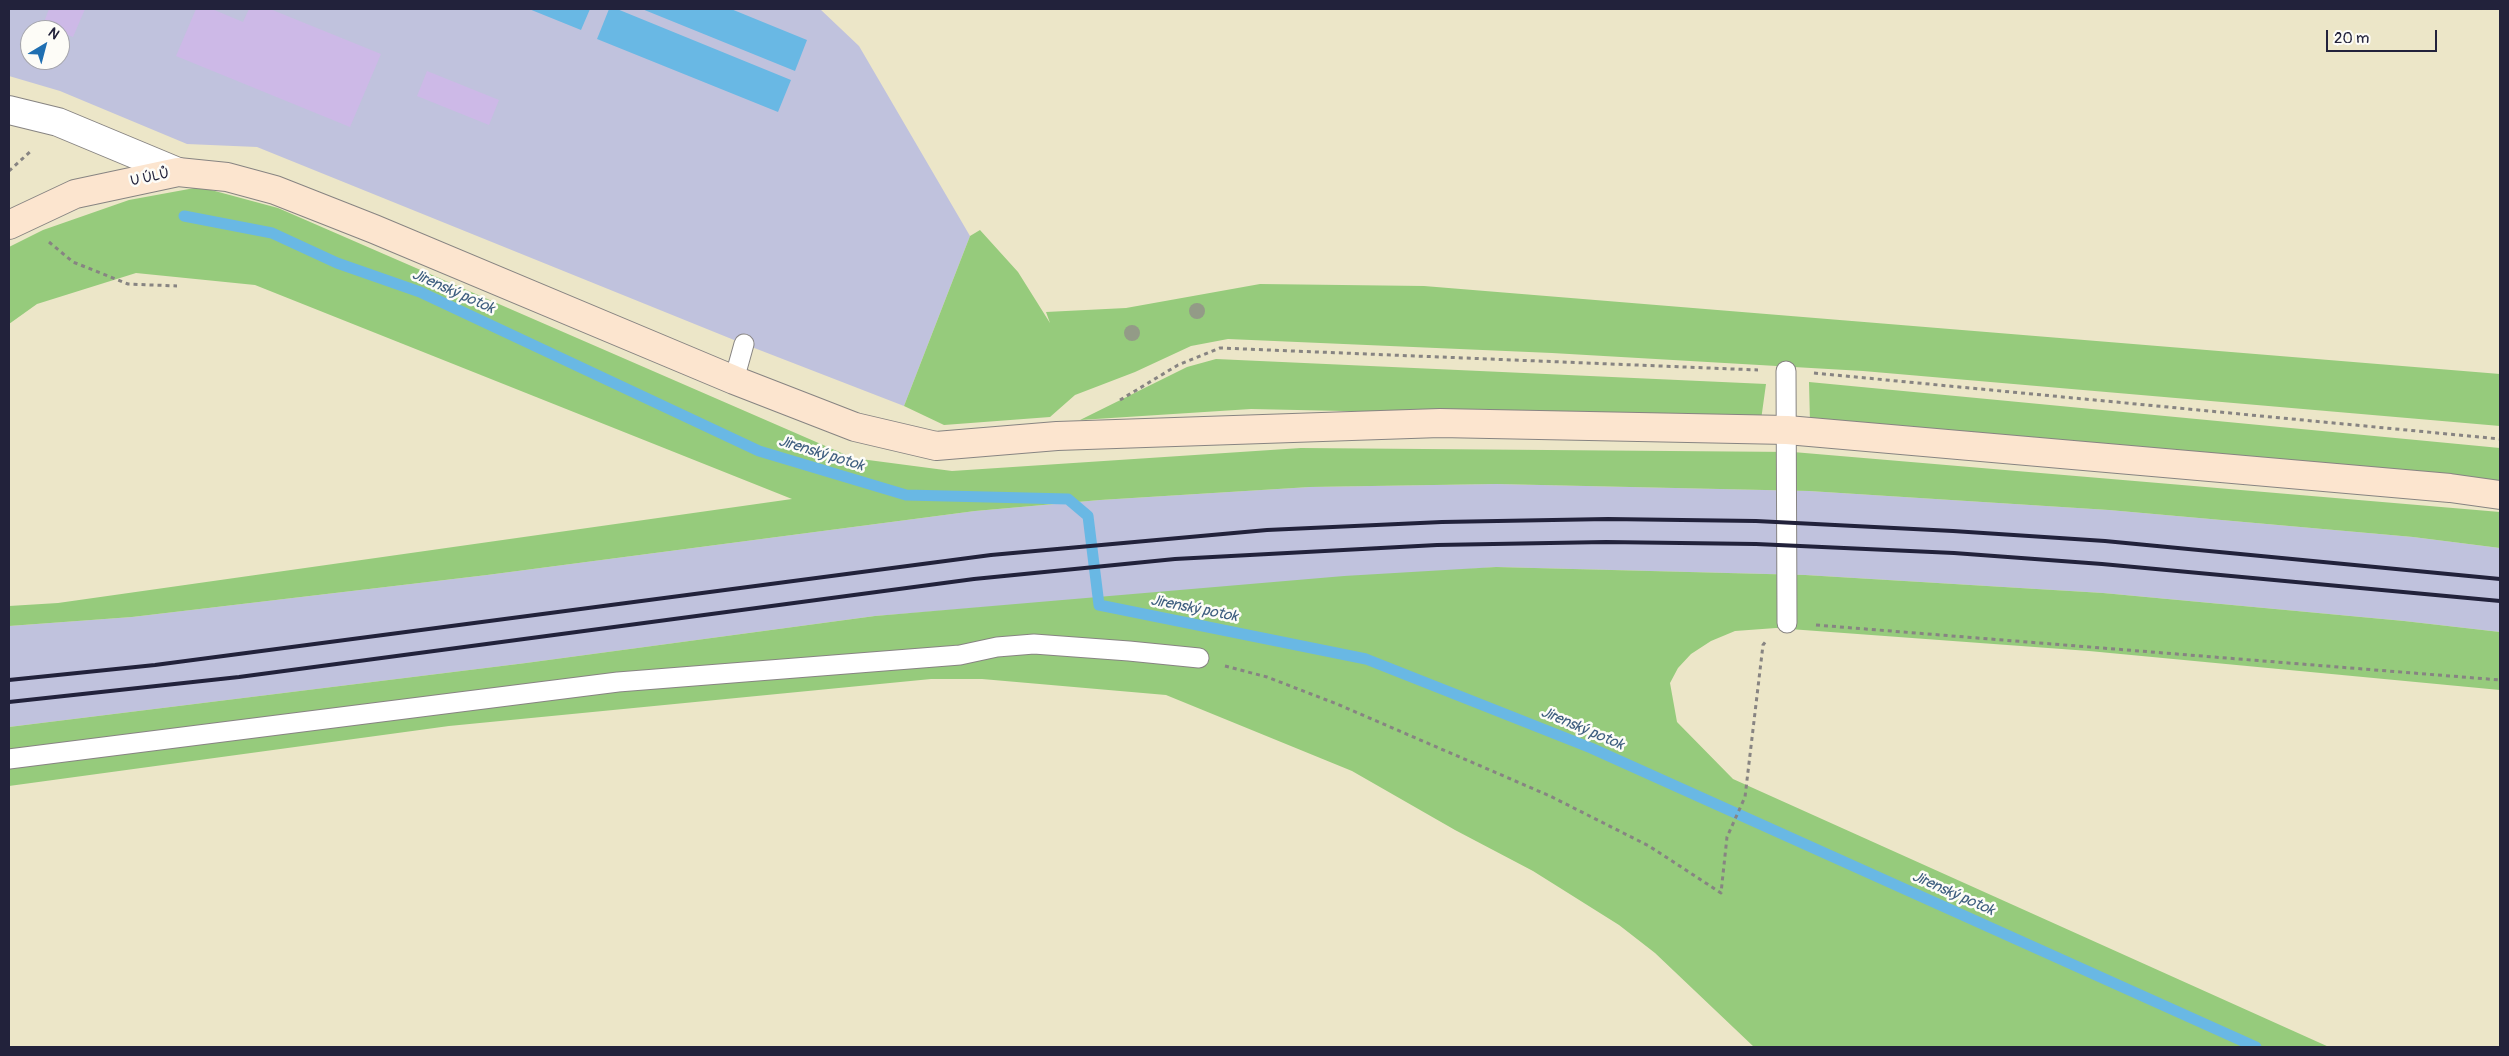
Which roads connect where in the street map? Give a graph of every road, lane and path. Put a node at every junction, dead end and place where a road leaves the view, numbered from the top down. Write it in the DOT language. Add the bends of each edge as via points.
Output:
graph roads {
  1 [pos="9,110"];
  2 [pos="178,172"];
  3 [pos="15,222"];
  4 [pos="177,286"];
  5 [pos="744,344"];
  6 [pos="1786,371"];
  7 [pos="734,380"];
  8 [pos="1787,430"];
  9 [pos="2500,495"];
  10 [pos="1787,623"];
  11 [pos="1199,658"];
  12 [pos="2500,680"];
  13 [pos="9,758"];
  1 -- 2 [label="street, U ÚLŮ" via="58,122"];
  2 -- 3 [label="street, U ÚLŮ" via="75,194"];
  2 -- 7 [label="street" via="227,177 275,190"];
  3 -- 4 [label="path" via="73,262 128,284"];
  5 -- 7 [label="lane"];
  6 -- 8 [label="lane"];
  7 -- 8 [label="street" via="855,427 936,446 1057,436 1440,423"];
  8 -- 9 [label="street"];
  8 -- 10 [label="lane"];
  10 -- 11 [label="path" via="1763,644 1745,798 1727,837 1721,893 1649,846 1550,796 1337,704 1267,678"];
  10 -- 12 [label="path"];
  11 -- 13 [label="lane" via="1034,644 997,647 960,655 618,682"];
}
